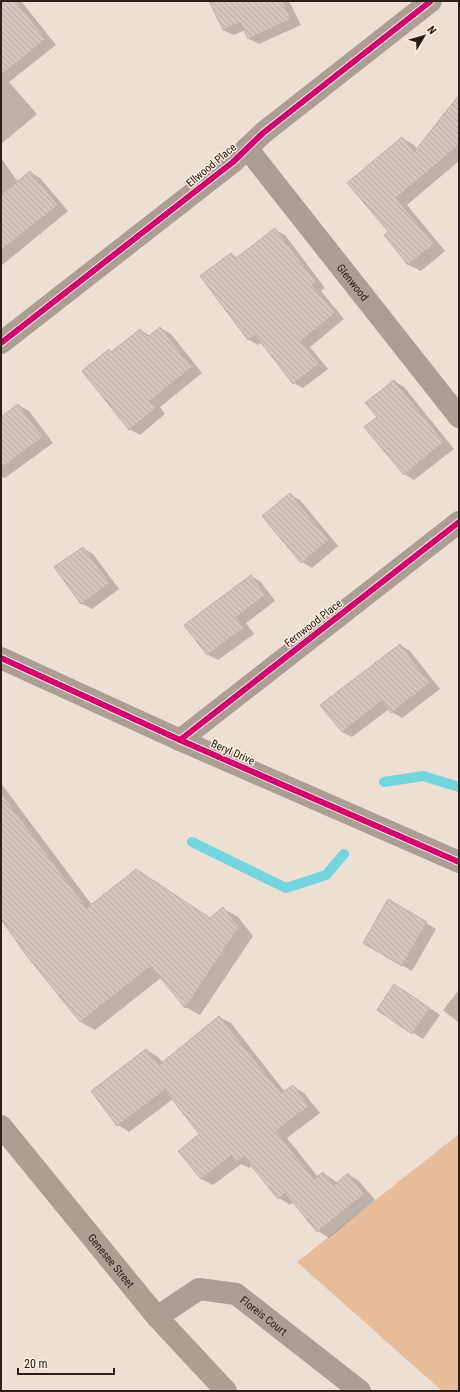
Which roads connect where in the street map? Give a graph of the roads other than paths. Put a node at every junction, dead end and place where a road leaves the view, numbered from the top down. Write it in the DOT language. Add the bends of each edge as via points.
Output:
graph roads {
  1 [pos="431,1"];
  2 [pos="247,148"];
  3 [pos="1,343"];
  4 [pos="459,417"];
  5 [pos="459,522"];
  6 [pos="1,658"];
  7 [pos="180,740"];
  8 [pos="459,862"];
  9 [pos="1,1126"];
  10 [pos="157,1317"];
  11 [pos="226,1391"];
  12 [pos="360,1391"];
  1 -- 2 [label="street, Ellwood Place"];
  2 -- 3 [label="street, Ellwood Place" via="233,162"];
  2 -- 4 [label="street, Glenwood"];
  5 -- 7 [label="street, Fernwood Place"];
  6 -- 7 [label="street, Beryl Drive"];
  7 -- 8 [label="street, Beryl Drive"];
  9 -- 10 [label="main road, Genesee Street"];
  10 -- 11 [label="main road, Genesee Street"];
  10 -- 12 [label="street, Floreis Court" via="199,1289 236,1294"];
}
